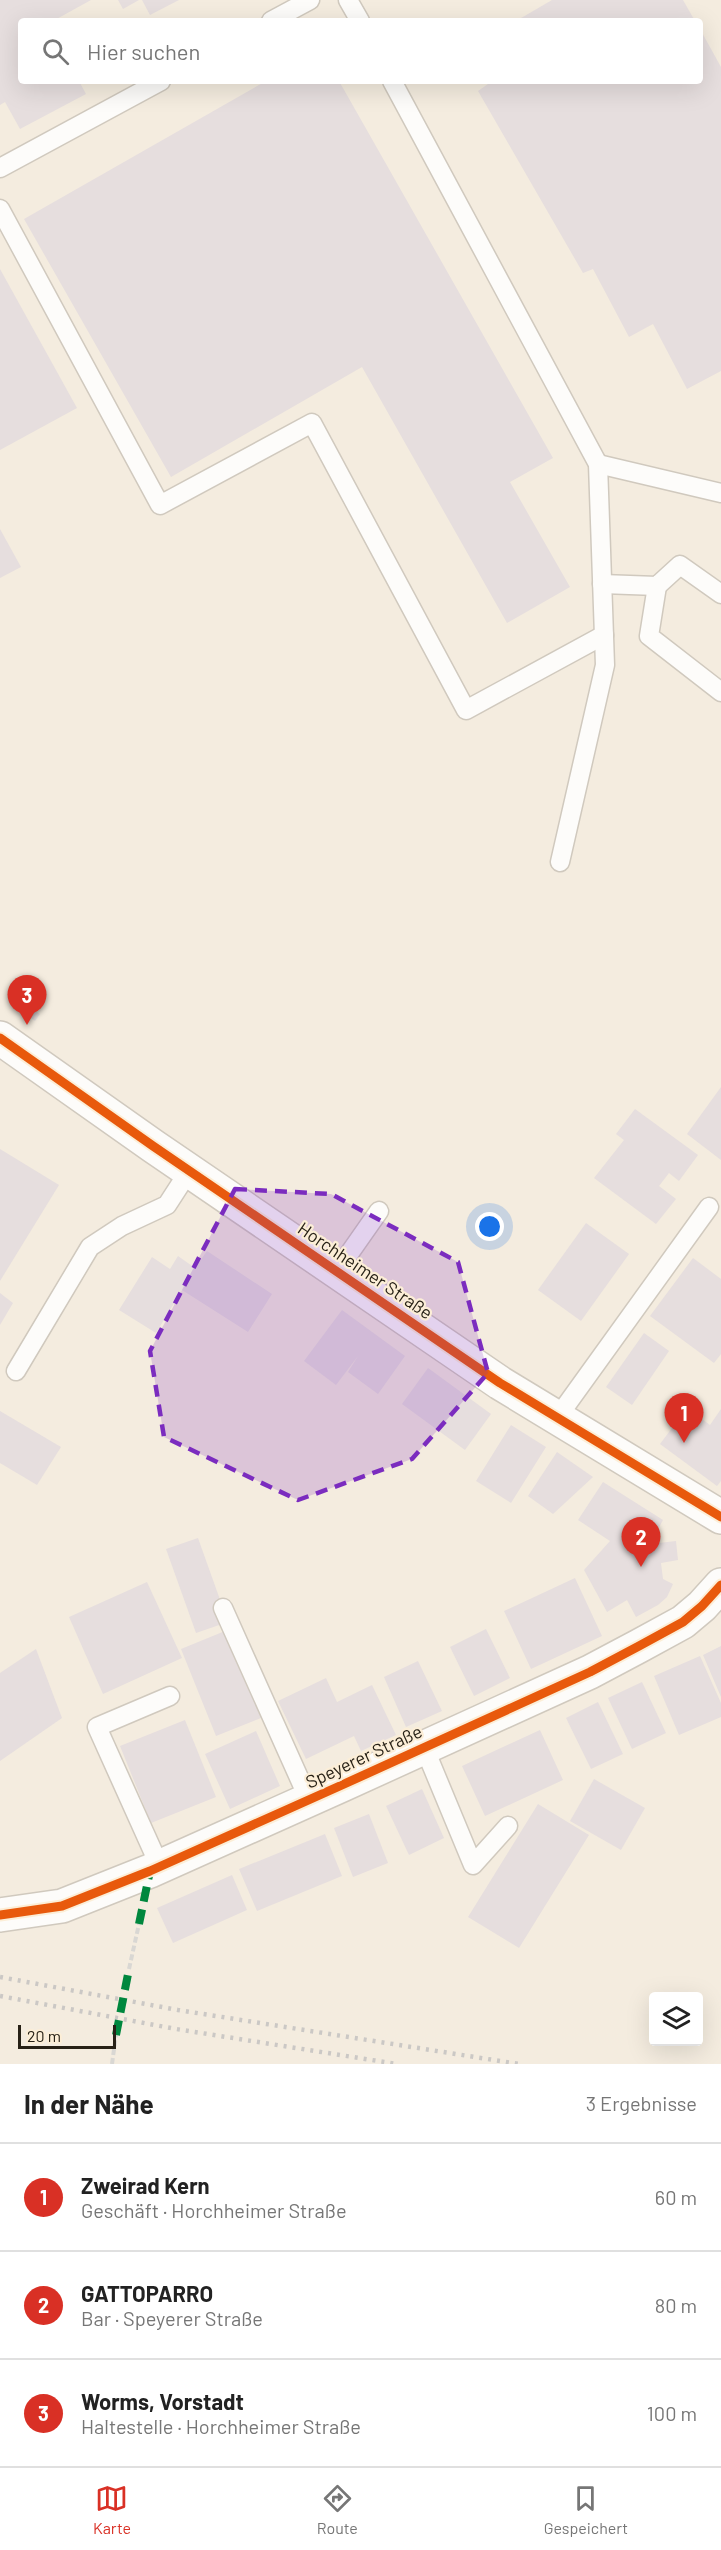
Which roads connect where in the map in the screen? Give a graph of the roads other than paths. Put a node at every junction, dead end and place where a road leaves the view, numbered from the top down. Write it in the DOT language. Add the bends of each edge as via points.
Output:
graph roads {
  1 [pos="310,0"];
  2 [pos="348,0"];
  3 [pos="277,18"];
  4 [pos="358,18"];
  5 [pos="154,84"];
  6 [pos="394,84"];
  7 [pos="0,168"];
  8 [pos="0,208"];
  9 [pos="598,464"];
  10 [pos="721,493"];
  11 [pos="602,584"];
  12 [pos="657,586"];
  13 [pos="721,594"];
  14 [pos="604,635"];
  15 [pos="721,692"];
  16 [pos="560,862"];
  17 [pos="0,1038"];
  18 [pos="189,1171"];
  19 [pos="709,1207"];
  20 [pos="379,1211"];
  21 [pos="337,1271"];
  22 [pos="16,1371"];
  23 [pos="557,1418"];
  24 [pos="721,1517"];
  25 [pos="721,1585"];
  26 [pos="223,1608"];
  27 [pos="170,1696"];
  28 [pos="424,1747"];
  29 [pos="309,1800"];
  30 [pos="508,1826"];
  31 [pos="160,1867"];
  32 [pos="0,1915"];
  1 -- 3 [label="lane"];
  2 -- 4 [label="lane"];
  5 -- 7 [label="lane"];
  6 -- 9 [label="lane"];
  8 -- 14 [label="lane" via="160,505 312,423 466,710"];
  9 -- 10 [label="lane"];
  9 -- 11 [label="lane"];
  11 -- 12 [label="lane"];
  11 -- 14 [label="lane"];
  12 -- 13 [label="lane" via="680,565"];
  12 -- 15 [label="lane" via="650,636"];
  14 -- 16 [label="lane" via="605,665"];
  17 -- 18 [label="main road, Horchheimer Straße"];
  18 -- 21 [label="main road, Horchheimer Straße"];
  18 -- 22 [label="lane" via="167,1205 122,1226 90,1247"];
  19 -- 23 [label="lane"];
  20 -- 21 [label="lane"];
  21 -- 23 [label="main road, Horchheimer Straße"];
  23 -- 24 [label="main road, Horchheimer Straße"];
  25 -- 28 [label="main road, Speyerer Straße" via="683,1622 590,1672"];
  26 -- 29 [label="lane"];
  27 -- 31 [label="lane" via="97,1727"];
  28 -- 29 [label="main road, Speyerer Straße"];
  28 -- 30 [label="lane" via="473,1865"];
  29 -- 31 [label="main road, Speyerer Straße"];
  31 -- 32 [label="main road, Speyerer Straße" via="62,1906"];
}
